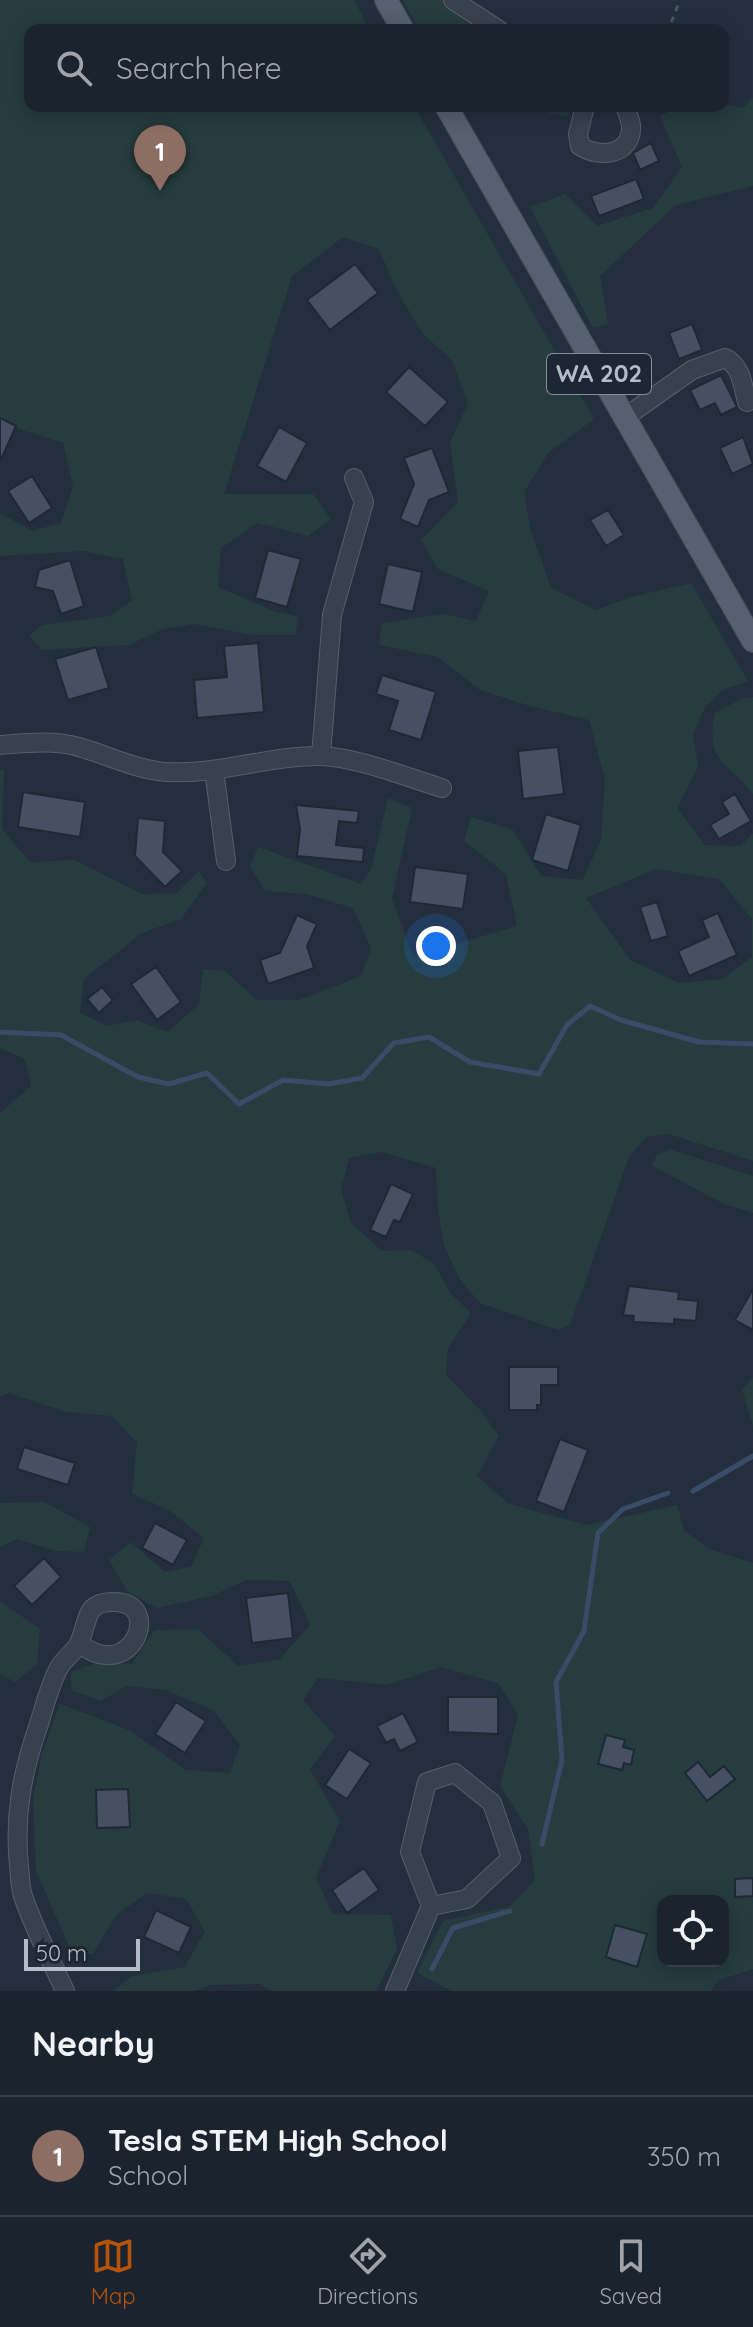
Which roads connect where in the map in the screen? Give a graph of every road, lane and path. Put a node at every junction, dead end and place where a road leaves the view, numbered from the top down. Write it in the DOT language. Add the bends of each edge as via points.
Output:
graph roads {
  1 [pos="386,0"];
  2 [pos="453,0"];
  3 [pos="675,0"];
  4 [pos="400,24"];
  5 [pos="490,24"];
  6 [pos="671,24"];
  7 [pos="449,112"];
  8 [pos="584,112"];
  9 [pos="627,112"];
  10 [pos="747,402"];
  11 [pos="624,418"];
  12 [pos="354,478"];
  13 [pos="750,631"];
  14 [pos="0,745"];
  15 [pos="321,756"];
  16 [pos="214,770"];
  17 [pos="442,788"];
  18 [pos="226,861"];
  19 [pos="79,1643"];
  20 [pos="431,1906"];
  21 [pos="65,1991"];
  22 [pos="395,1991"];
  1 -- 4 [label="main road"];
  2 -- 5 [label="street"];
  3 -- 6 [label="path"];
  7 -- 11 [label="main road, WA 202"];
  8 -- 9 [label="street" via="580,146 601,155 618,152 628,140"];
  10 -- 11 [label="street" via="737,369 725,358 692,370"];
  11 -- 13 [label="main road, WA 202"];
  12 -- 15 [label="street" via="364,502 332,615"];
  14 -- 16 [label="street" via="48,742 165,772"];
  15 -- 16 [label="street" via="267,759"];
  15 -- 17 [label="street"];
  16 -- 18 [label="street"];
  19 -- 21 [label="street" via="60,1666 29,1751 16,1836 22,1894"];
  20 -- 20 [label="street" via="410,1852 427,1782 455,1773 492,1803 511,1858 467,1899"];
  20 -- 22 [label="street"];
}
